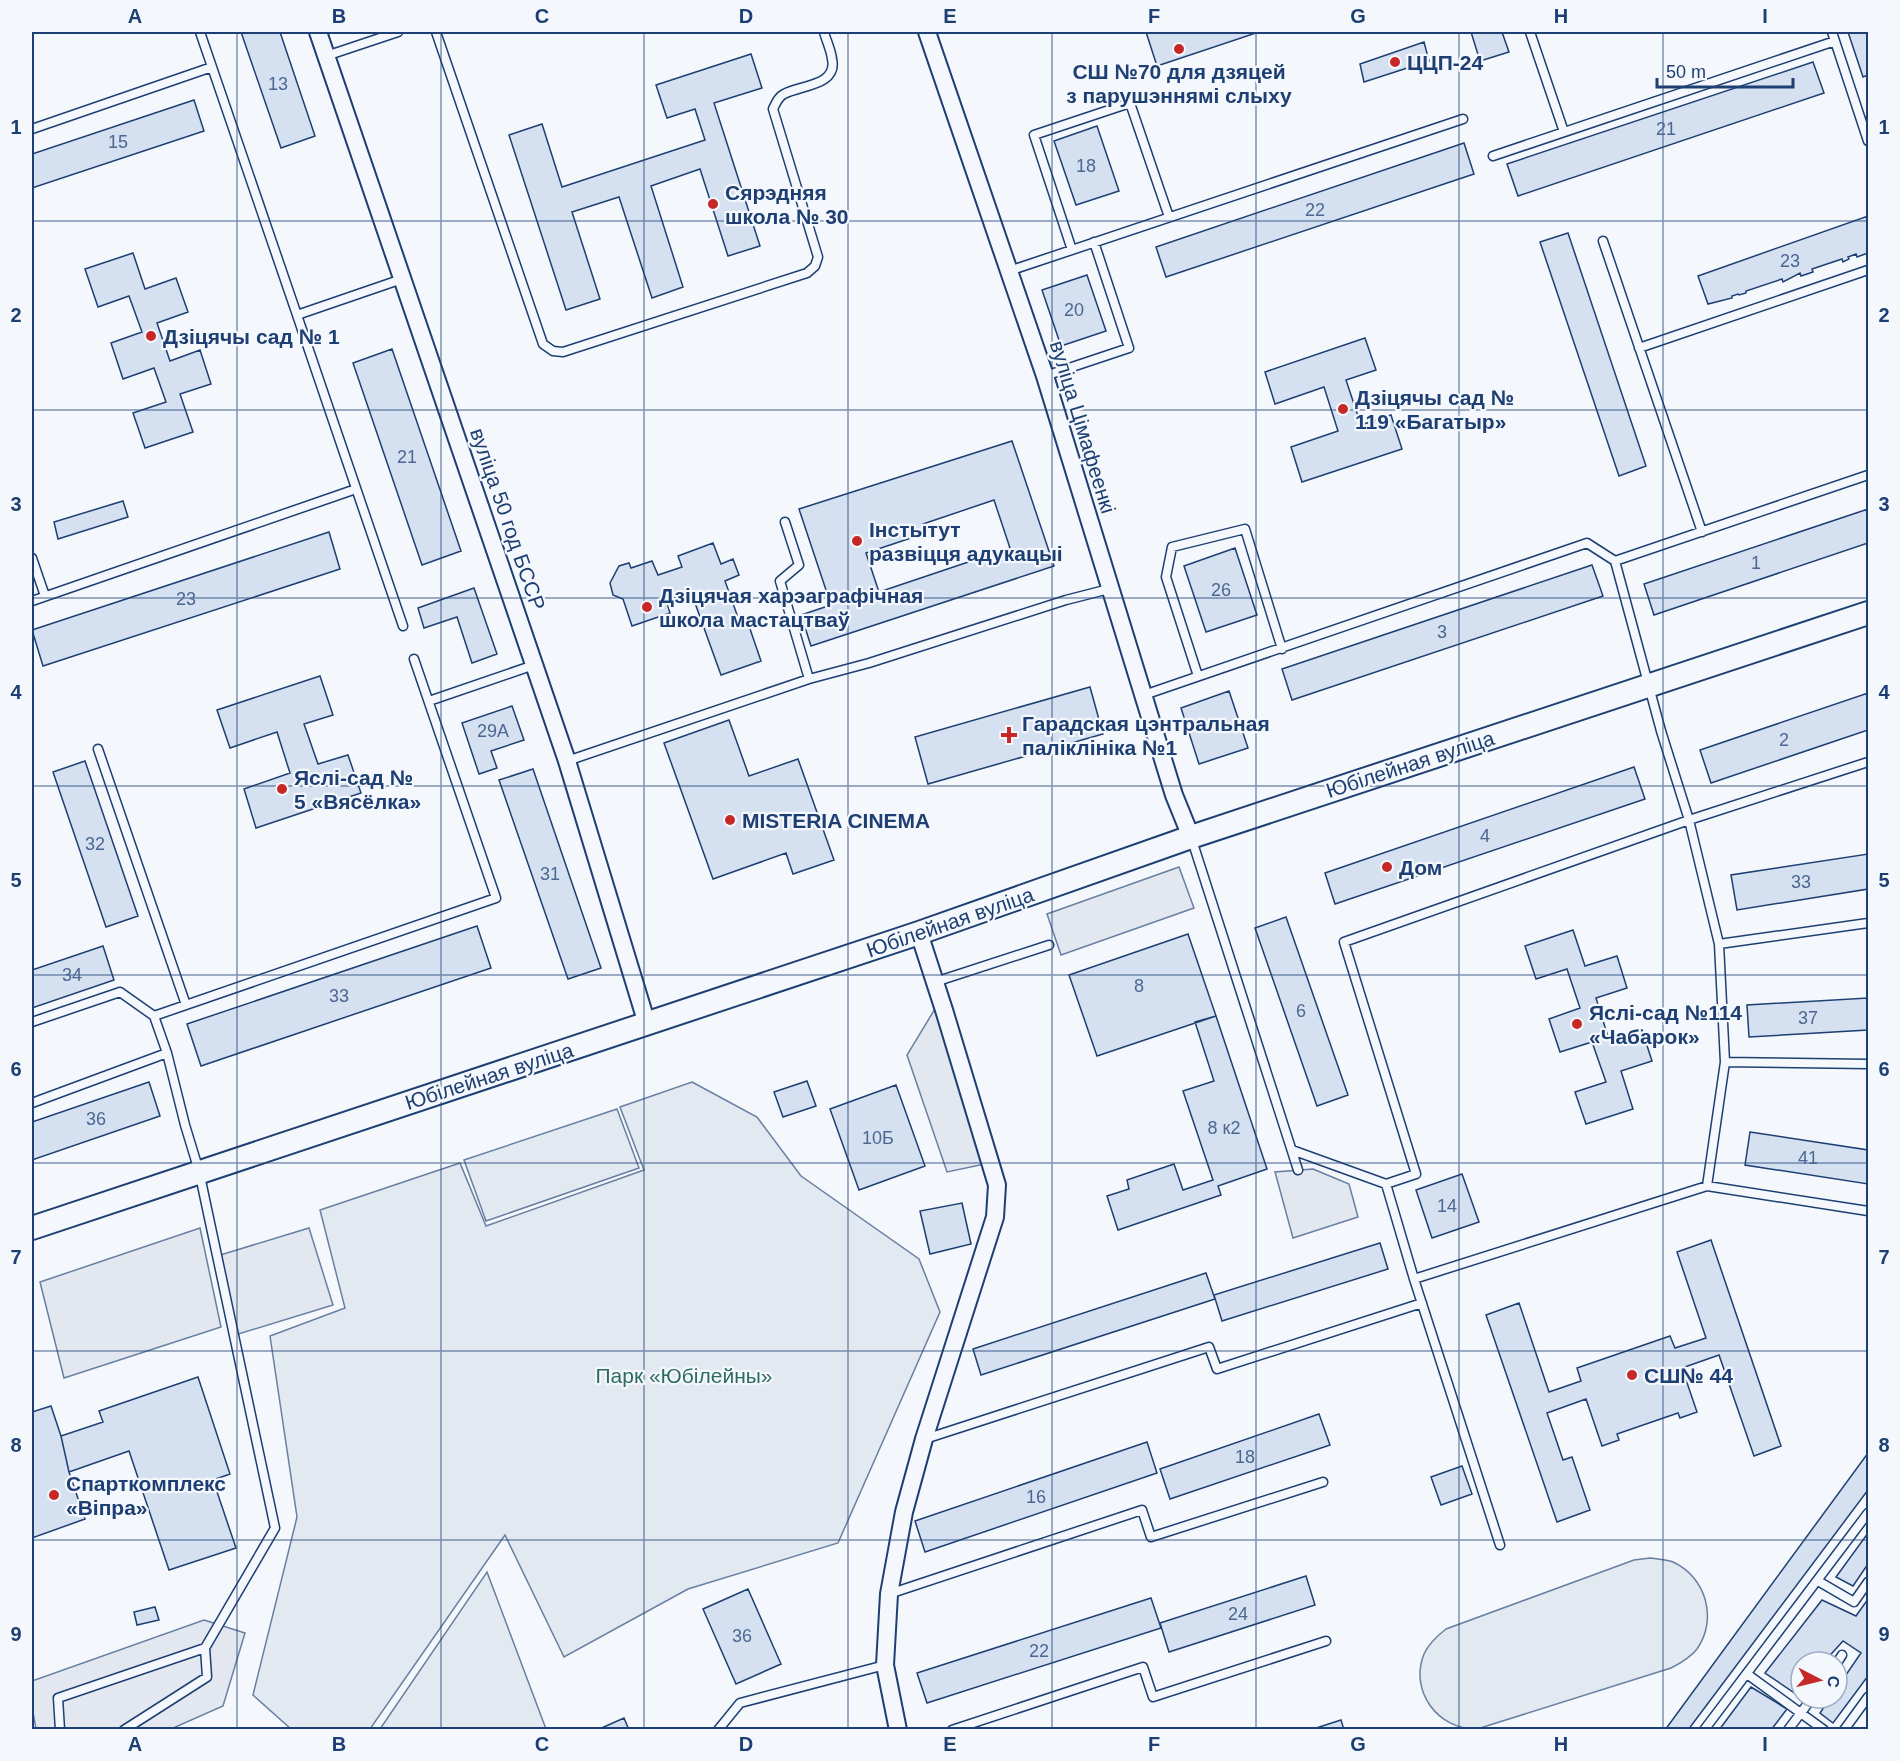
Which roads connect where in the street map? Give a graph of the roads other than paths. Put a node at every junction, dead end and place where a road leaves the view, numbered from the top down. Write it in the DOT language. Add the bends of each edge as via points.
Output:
graph roads {
  1 [pos="200,32"];
  2 [pos="318,32"];
  3 [pos="398,32"];
  4 [pos="436,32"];
  5 [pos="824,32"];
  6 [pos="927,32"];
  7 [pos="1530,32"];
  8 [pos="1833,36"];
  9 [pos="326,56"];
  10 [pos="212,67"];
  11 [pos="1463,118"];
  12 [pos="32,129"];
  13 [pos="1564,132"];
  14 [pos="1869,141"];
  15 [pos="1493,156"];
  16 [pos="1169,218"];
  17 [pos="1603,241"];
  18 [pos="1094,242"];
  19 [pos="1072,250"];
  20 [pos="1869,270"];
  21 [pos="1009,271"];
  22 [pos="402,279"];
  23 [pos="297,315"];
  24 [pos="1639,348"];
  25 [pos="1045,376"];
  26 [pos="1869,475"];
  27 [pos="356,489"];
  28 [pos="785,522"];
  29 [pos="1702,532"];
  30 [pos="32,558"];
  31 [pos="1615,561"];
  32 [pos="1109,589"];
  33 [pos="45,596"];
  34 [pos="32,601"];
  35 [pos="1869,614"];
  36 [pos="403,626"];
  37 [pos="1282,649"];
  38 [pos="414,659"];
  39 [pos="534,664"];
  40 [pos="1198,676"];
  41 [pos="809,679"];
  42 [pos="1648,685"];
  43 [pos="1144,695"];
  44 [pos="429,701"];
  45 [pos="98,749"];
  46 [pos="567,761"];
  47 [pos="1869,762"];
  48 [pos="1689,820"];
  49 [pos="1191,837"];
  50 [pos="1869,923"];
  51 [pos="919,933"];
  52 [pos="1719,944"];
  53 [pos="1049,945"];
  54 [pos="935,982"];
  55 [pos="186,1005"];
  56 [pos="154,1016"];
  57 [pos="32,1022"];
  58 [pos="647,1024"];
  59 [pos="167,1053"];
  60 [pos="1725,1062"];
  61 [pos="1869,1064"];
  62 [pos="32,1102"];
  63 [pos="1292,1150"];
  64 [pos="1298,1170"];
  65 [pos="199,1171"];
  66 [pos="1386,1184"];
  67 [pos="1707,1186"];
  68 [pos="1869,1211"];
  69 [pos="32,1228"];
  70 [pos="1414,1279"];
  71 [pos="1422,1303"];
  72 [pos="924,1439"];
  73 [pos="1323,1482"];
  74 [pos="1869,1513"];
  75 [pos="1500,1545"];
  76 [pos="1818,1581"];
  77 [pos="1869,1582"];
  78 [pos="889,1594"];
  79 [pos="1326,1641"];
  80 [pos="205,1648"];
  81 [pos="885,1665"];
  82 [pos="1747,1674"];
  83 [pos="1869,1697"];
  84 [pos="1803,1710"];
  85 [pos="1801,1713"];
  86 [pos="60,1730"];
  87 [pos="124,1730"];
  88 [pos="718,1730"];
  89 [pos="897,1730"];
  90 [pos="952,1730"];
  91 [pos="1704,1730"];
  92 [pos="1788,1730"];
  93 [pos="1824,1730"];
  94 [pos="1844,1730"];
  1 -- 10 [label="lane"];
  2 -- 9 [label="street, вуліца 50 год БССР"];
  3 -- 9 [label="lane"];
  4 -- 5 [label="lane" via="543,344 563,352 807,273 815,266 818,256 773,109 784,94 824,81 832,71"];
  6 -- 21 [label="street, вуліца Цімафеенкі"];
  7 -- 13 [label="lane"];
  8 -- 13 [label="lane"];
  8 -- 14 [label="lane"];
  9 -- 22 [label="street, вуліца 50 год БССР"];
  10 -- 12 [label="lane"];
  10 -- 23 [label="lane"];
  11 -- 16 [label="lane"];
  13 -- 15 [label="lane"];
  16 -- 18 [label="lane"];
  16 -- 19 [label="lane" via="1130,103 1034,135"];
  17 -- 24 [label="lane"];
  18 -- 19 [label="lane"];
  18 -- 25 [label="lane" via="1129,348"];
  19 -- 21 [label="lane"];
  20 -- 24 [label="lane"];
  21 -- 25 [label="street, вуліца Цімафеенкі"];
  22 -- 23 [label="lane"];
  22 -- 39 [label="street, вуліца 50 год БССР"];
  23 -- 27 [label="lane"];
  24 -- 29 [label="lane"];
  25 -- 32 [label="street, вуліца Цімафеенкі"];
  26 -- 29 [label="lane"];
  27 -- 33 [label="lane"];
  27 -- 36 [label="lane"];
  28 -- 41 [label="lane" via="798,565 780,581"];
  29 -- 31 [label="lane"];
  30 -- 33 [label="lane"];
  31 -- 37 [label="lane" via="1587,543"];
  31 -- 42 [label="lane"];
  32 -- 41 [label="lane"];
  32 -- 43 [label="street, вуліца Цімафеенкі"];
  33 -- 34 [label="lane"];
  35 -- 42 [label="main road, Юбілейная вуліца"];
  37 -- 40 [label="lane"];
  37 -- 40 [label="lane" via="1245,529 1172,547 1166,577"];
  38 -- 44 [label="lane"];
  39 -- 44 [label="lane"];
  39 -- 46 [label="street, вуліца 50 год БССР"];
  40 -- 43 [label="lane"];
  41 -- 46 [label="lane"];
  42 -- 48 [label="lane"];
  42 -- 49 [label="main road, Юбілейная вуліца"];
  43 -- 49 [label="street, вуліца Цімафеенкі"];
  44 -- 55 [label="lane" via="496,898"];
  45 -- 55 [label="lane"];
  46 -- 58 [label="street, вуліца 50 год БССР"];
  47 -- 48 [label="lane"];
  48 -- 52 [label="lane"];
  48 -- 66 [label="lane" via="1344,942 1416,1174"];
  49 -- 51 [label="main road, Юбілейная вуліца"];
  49 -- 63 [label="lane"];
  50 -- 52 [label="lane"];
  51 -- 54 [label="street"];
  51 -- 58 [label="main road, Юбілейная вуліца"];
  52 -- 60 [label="lane"];
  53 -- 54 [label="lane"];
  54 -- 72 [label="street" via="997,1185 995,1217"];
  55 -- 56 [label="lane"];
  56 -- 57 [label="lane" via="120,992"];
  56 -- 59 [label="lane"];
  58 -- 65 [label="main road, Юбілейная вуліца"];
  59 -- 62 [label="lane"];
  59 -- 65 [label="lane"];
  60 -- 61 [label="lane"];
  60 -- 67 [label="lane"];
  63 -- 64 [label="lane"];
  63 -- 66 [label="lane"];
  65 -- 69 [label="main road, Юбілейная вуліца"];
  65 -- 80 [label="lane" via="275,1528"];
  66 -- 70 [label="lane"];
  67 -- 68 [label="lane"];
  67 -- 70 [label="lane"];
  70 -- 71 [label="lane"];
  71 -- 72 [label="lane" via="1216,1369 1209,1347"];
  71 -- 75 [label="lane"];
  72 -- 78 [label="street" via="904,1512"];
  73 -- 78 [label="lane" via="1151,1537 1142,1510"];
  74 -- 76 [label="lane"];
  76 -- 77 [label="lane" via="1854,1602"];
  76 -- 82 [label="lane"];
  78 -- 81 [label="street"];
  79 -- 90 [label="lane" via="1153,1697 1143,1668"];
  80 -- 86 [label="lane" via="58,1698"];
  80 -- 87 [label="lane" via="207,1677"];
  81 -- 88 [label="lane" via="740,1703"];
  81 -- 89 [label="street"];
  82 -- 85 [label="lane"];
  82 -- 91 [label="lane"];
  83 -- 94 [label="lane"];
  84 -- 85 [label="lane"];
  85 -- 92 [label="lane"];
  85 -- 93 [label="lane"];
}
